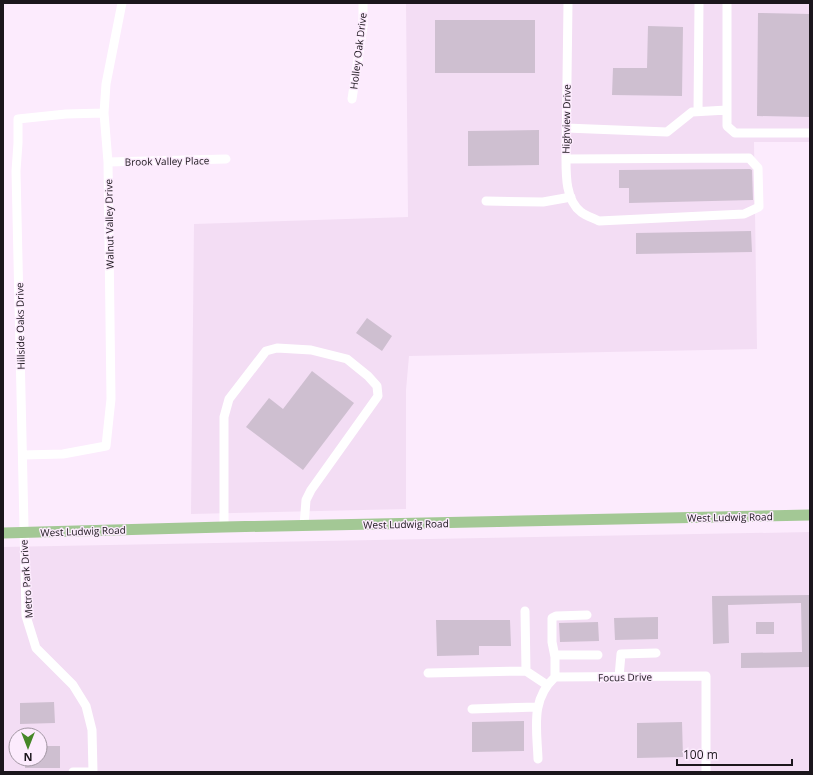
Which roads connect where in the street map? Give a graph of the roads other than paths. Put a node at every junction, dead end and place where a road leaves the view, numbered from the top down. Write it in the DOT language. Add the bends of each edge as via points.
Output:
graph roads {
  1 [pos="122,3"];
  2 [pos="363,3"];
  3 [pos="568,3"];
  4 [pos="699,3"];
  5 [pos="727,3"];
  6 [pos="352,99"];
  7 [pos="727,110"];
  8 [pos="698,111"];
  9 [pos="104,112"];
  10 [pos="566,128"];
  11 [pos="810,133"];
  12 [pos="226,159"];
  13 [pos="566,159"];
  14 [pos="108,162"];
  15 [pos="571,197"];
  16 [pos="486,201"];
  17 [pos="23,455"];
  18 [pos="810,515"];
  19 [pos="304,526"];
  20 [pos="224,527"];
  21 [pos="3,533"];
  22 [pos="23,533"];
  23 [pos="525,611"];
  24 [pos="587,615"];
  25 [pos="656,653"];
  26 [pos="598,655"];
  27 [pos="555,657"];
  28 [pos="526,671"];
  29 [pos="428,673"];
  30 [pos="555,677"];
  31 [pos="619,677"];
  32 [pos="547,685"];
  33 [pos="536,708"];
  34 [pos="472,709"];
  35 [pos="538,759"];
  36 [pos="73,772"];
  37 [pos="93,772"];
  38 [pos="706,772"];
  1 -- 9 [label="street, Walnut Valley Drive" via="106,84"];
  2 -- 6 [label="street, Holley Oak Drive" via="363,26"];
  3 -- 10 [label="street, Highview Drive"];
  4 -- 8 [label="street"];
  5 -- 7 [label="street"];
  7 -- 8 [label="street"];
  7 -- 11 [label="street" via="727,126 735,133"];
  8 -- 10 [label="street" via="692,112 667,132"];
  9 -- 14 [label="street, Walnut Valley Drive"];
  9 -- 17 [label="street, Hillside Oaks Drive" via="18,119 16,171"];
  10 -- 13 [label="street, Highview Drive"];
  12 -- 14 [label="street, Brook Valley Place"];
  13 -- 15 [label="street, Highview Drive" via="566,178"];
  13 -- 15 [label="street, Highview Drive" via="749,158 758,168 759,207 744,214 598,221 581,212"];
  14 -- 17 [label="street, Walnut Valley Drive" via="111,399 106,446 63,454"];
  15 -- 16 [label="street" via="544,202"];
  17 -- 22 [label="street, Hillside Oaks Drive"];
  18 -- 19 [label="main road, West Ludwig Road"];
  19 -- 20 [label="main road, West Ludwig Road"];
  19 -- 20 [label="street" via="306,500 311,490 378,396 377,386 347,359 311,350 277,348 266,351 228,399 224,417"];
  20 -- 22 [label="main road, West Ludwig Road"];
  21 -- 22 [label="main road, West Ludwig Road"];
  22 -- 37 [label="street, Metro Park Drive" via="26,616 36,648 72,685 86,706 92,730"];
  23 -- 28 [label="street"];
  24 -- 27 [label="street" via="552,618"];
  25 -- 31 [label="street" via="620,654"];
  26 -- 27 [label="street"];
  27 -- 30 [label="street"];
  28 -- 29 [label="street"];
  28 -- 32 [label="street"];
  30 -- 31 [label="street, Focus Drive"];
  30 -- 32 [label="street"];
  31 -- 38 [label="street, Focus Drive" via="706,676"];
  32 -- 33 [label="street"];
  33 -- 34 [label="street"];
  33 -- 35 [label="street"];
  36 -- 37 [label="street"];
}
